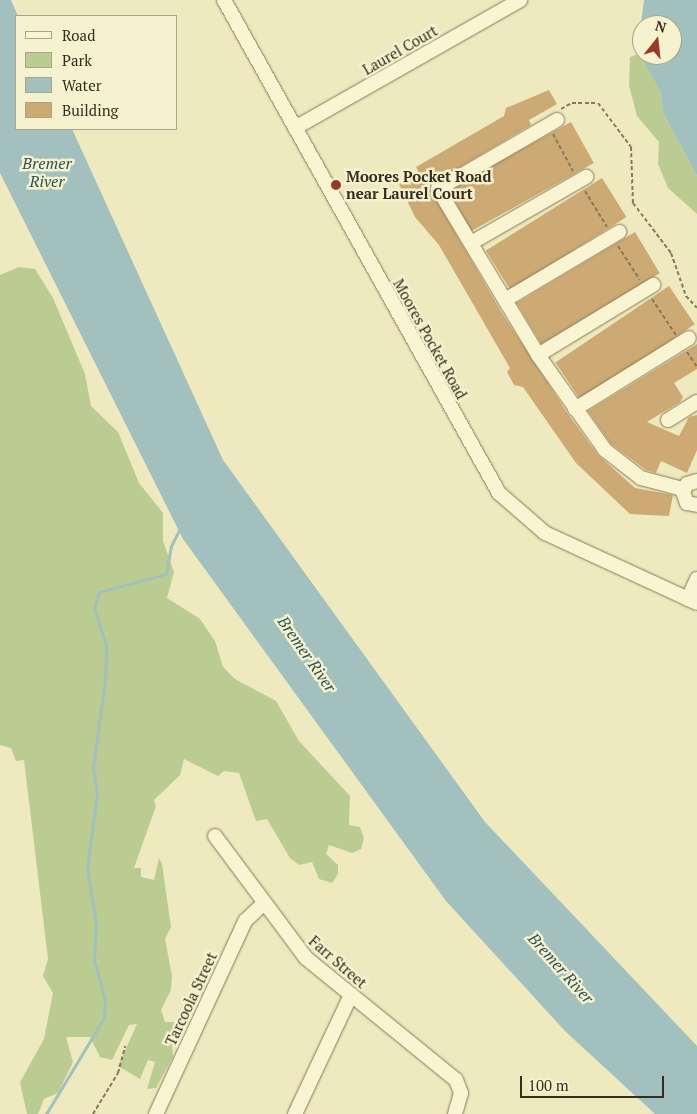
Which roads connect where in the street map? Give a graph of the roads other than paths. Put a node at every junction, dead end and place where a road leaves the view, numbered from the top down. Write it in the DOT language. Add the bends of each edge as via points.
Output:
graph roads {
  1 [pos="224,0"];
  2 [pos="520,0"];
  3 [pos="553,123"];
  4 [pos="295,128"];
  5 [pos="582,179"];
  6 [pos="616,234"];
  7 [pos="471,244"];
  8 [pos="649,288"];
  9 [pos="505,300"];
  10 [pos="684,341"];
  11 [pos="538,355"];
  12 [pos="697,402"];
  13 [pos="576,409"];
  14 [pos="668,420"];
  15 [pos="697,481"];
  16 [pos="684,488"];
  17 [pos="697,506"];
  18 [pos="697,579"];
  19 [pos="692,601"];
  20 [pos="215,836"];
  21 [pos="263,904"];
  22 [pos="351,995"];
  23 [pos="156,1114"];
  24 [pos="295,1114"];
  25 [pos="455,1114"];
  1 -- 4 [label="street, Moores Pocket Road"];
  2 -- 4 [label="street, Laurel Court"];
  3 -- 7 [label="street" via="438,189"];
  4 -- 19 [label="street, Moores Pocket Road" via="499,494 545,533"];
  5 -- 7 [label="street"];
  6 -- 9 [label="street"];
  7 -- 9 [label="street"];
  8 -- 11 [label="street"];
  9 -- 11 [label="street"];
  10 -- 13 [label="street"];
  11 -- 13 [label="street"];
  12 -- 14 [label="street"];
  13 -- 16 [label="street" via="605,450 628,470 647,480"];
  15 -- 16 [label="street"];
  16 -- 17 [label="street" via="686,501"];
  18 -- 19 [label="street"];
  20 -- 21 [label="street, Farr Street"];
  21 -- 22 [label="street, Farr Street" via="306,958"];
  21 -- 23 [label="street, Tarcoola Street" via="245,921"];
  22 -- 24 [label="street"];
  22 -- 25 [label="street, Farr Street" via="456,1080 461,1093"];
}
